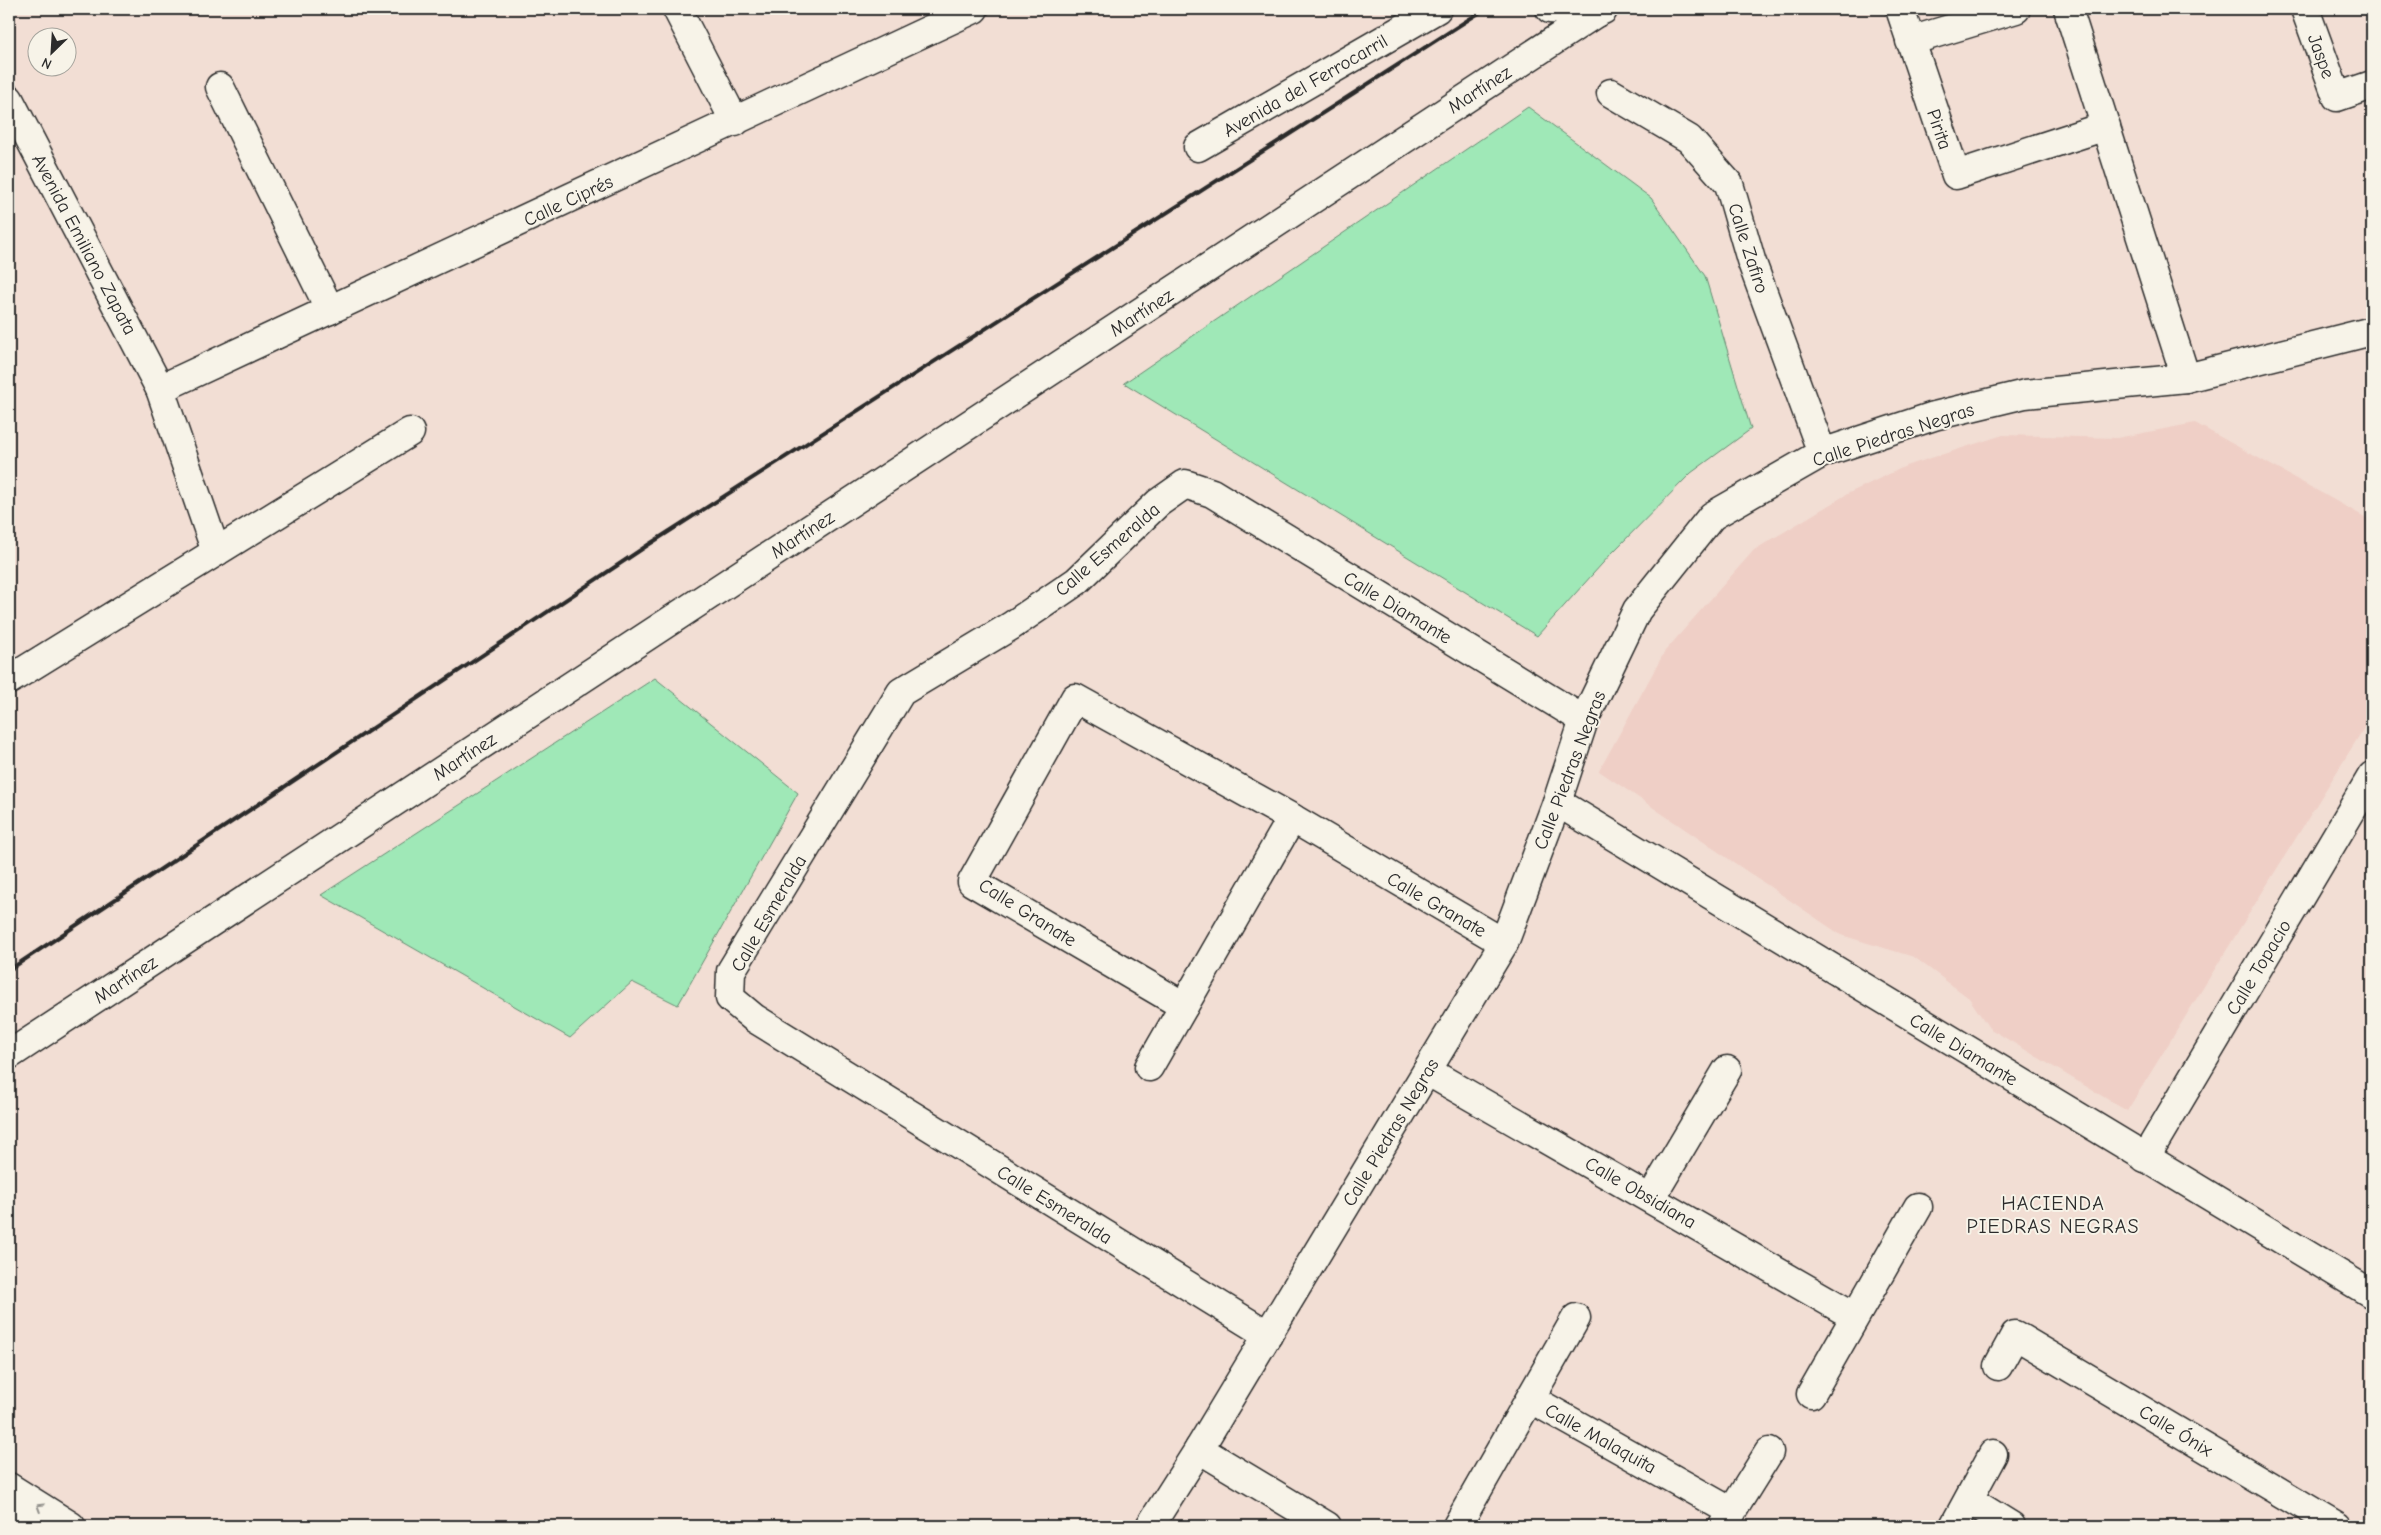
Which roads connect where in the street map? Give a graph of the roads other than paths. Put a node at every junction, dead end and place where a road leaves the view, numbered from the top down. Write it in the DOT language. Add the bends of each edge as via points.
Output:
graph roads {
  1 [pos="677,9"];
  2 [pos="974,9"];
  3 [pos="1437,9"];
  4 [pos="1550,9"];
  5 [pos="1900,9"];
  6 [pos="2016,9"];
  7 [pos="2068,9"];
  8 [pos="2305,9"];
  9 [pos="1602,10"];
  10 [pos="1910,41"];
  11 [pos="2372,85"];
  12 [pos="220,87"];
  13 [pos="1612,93"];
  14 [pos="9,99"];
  15 [pos="735,122"];
  16 [pos="2106,126"];
  17 [pos="1198,147"];
  18 [pos="330,310"];
  19 [pos="2372,331"];
  20 [pos="2186,378"];
  21 [pos="160,389"];
  22 [pos="410,432"];
  23 [pos="1822,453"];
  24 [pos="1212,494"];
  25 [pos="216,552"];
  26 [pos="9,680"];
  27 [pos="1584,720"];
  28 [pos="2372,776"];
  29 [pos="1557,802"];
  30 [pos="1292,818"];
  31 [pos="1504,943"];
  32 [pos="1184,1006"];
  33 [pos="9,1055"];
  34 [pos="1149,1067"];
  35 [pos="1727,1070"];
  36 [pos="1427,1071"];
  37 [pos="2145,1158"];
  38 [pos="1651,1198"];
  39 [pos="1918,1208"];
  40 [pos="2372,1294"];
  41 [pos="1854,1316"];
  42 [pos="1576,1318"];
  43 [pos="1268,1335"];
  44 [pos="1998,1366"];
  45 [pos="1810,1394"];
  46 [pos="1531,1399"];
  47 [pos="1199,1449"];
  48 [pos="1769,1452"];
  49 [pos="1993,1454"];
  50 [pos="9,1487"];
  51 [pos="1969,1500"];
  52 [pos="9,1508"];
  53 [pos="1727,1519"];
  54 [pos="37,1526"];
  55 [pos="72,1526"];
  56 [pos="1150,1526"];
  57 [pos="1327,1526"];
  58 [pos="1457,1526"];
  59 [pos="1954,1526"];
  60 [pos="2011,1526"];
  61 [pos="2337,1526"];
  1 -- 15 [label="street"];
  2 -- 15 [label="street, Calle Ciprés"];
  3 -- 17 [label="street, Avenida del Ferrocarril"];
  4 -- 9 [label="street"];
  5 -- 10 [label="street"];
  6 -- 10 [label="street"];
  7 -- 16 [label="street"];
  8 -- 11 [label="street, Jaspe" via="2337,96"];
  9 -- 33 [label="street, Martínez"];
  10 -- 16 [label="street, Pirita" via="1956,174"];
  12 -- 18 [label="street"];
  13 -- 23 [label="street, Calle Zafiro" via="1689,139 1729,184 1751,260"];
  14 -- 21 [label="street, Avenida Emiliano Zapata"];
  15 -- 18 [label="street, Calle Ciprés"];
  16 -- 20 [label="street"];
  18 -- 21 [label="street, Calle Ciprés"];
  19 -- 20 [label="street, Calle Piedras Negras"];
  20 -- 23 [label="street, Calle Piedras Negras" via="2025,394 1934,416"];
  21 -- 25 [label="street, Avenida Emiliano Zapata"];
  22 -- 25 [label="street"];
  23 -- 27 [label="street, Calle Piedras Negras" via="1712,516 1637,610"];
  24 -- 27 [label="street, Calle Diamante"];
  24 -- 43 [label="street, Calle Esmeralda" via="1185,484 1158,503 1077,581 901,692 731,970 730,998 762,1024"];
  25 -- 26 [label="street"];
  27 -- 29 [label="street, Calle Piedras Negras"];
  28 -- 37 [label="street, Calle Topacio"];
  29 -- 31 [label="street, Calle Piedras Negras"];
  29 -- 37 [label="street, Calle Diamante"];
  30 -- 31 [label="street, Calle Granate"];
  30 -- 32 [label="street"];
  30 -- 32 [label="street, Calle Granate" via="1075,698 972,882"];
  31 -- 36 [label="street, Calle Piedras Negras"];
  32 -- 34 [label="street"];
  35 -- 38 [label="street"];
  36 -- 38 [label="street, Calle Obsidiana"];
  36 -- 43 [label="street, Calle Piedras Negras"];
  37 -- 40 [label="street, Calle Diamante"];
  38 -- 41 [label="street, Calle Obsidiana"];
  39 -- 41 [label="street"];
  41 -- 45 [label="street"];
  42 -- 46 [label="street"];
  43 -- 47 [label="street, Calle Piedras Negras"];
  44 -- 61 [label="street, Calle Ónix" via="2015,1335"];
  46 -- 53 [label="street, Calle Malaquita"];
  46 -- 58 [label="street, Calle Malaquita"];
  47 -- 56 [label="street, Calle Piedras Negras"];
  47 -- 57 [label="street"];
  48 -- 53 [label="street"];
  49 -- 51 [label="street"];
  55 -- 50 [label="street, one-way"];
  51 -- 59 [label="street"];
  51 -- 60 [label="street"];
  52 -- 54 [label="street"];
}
